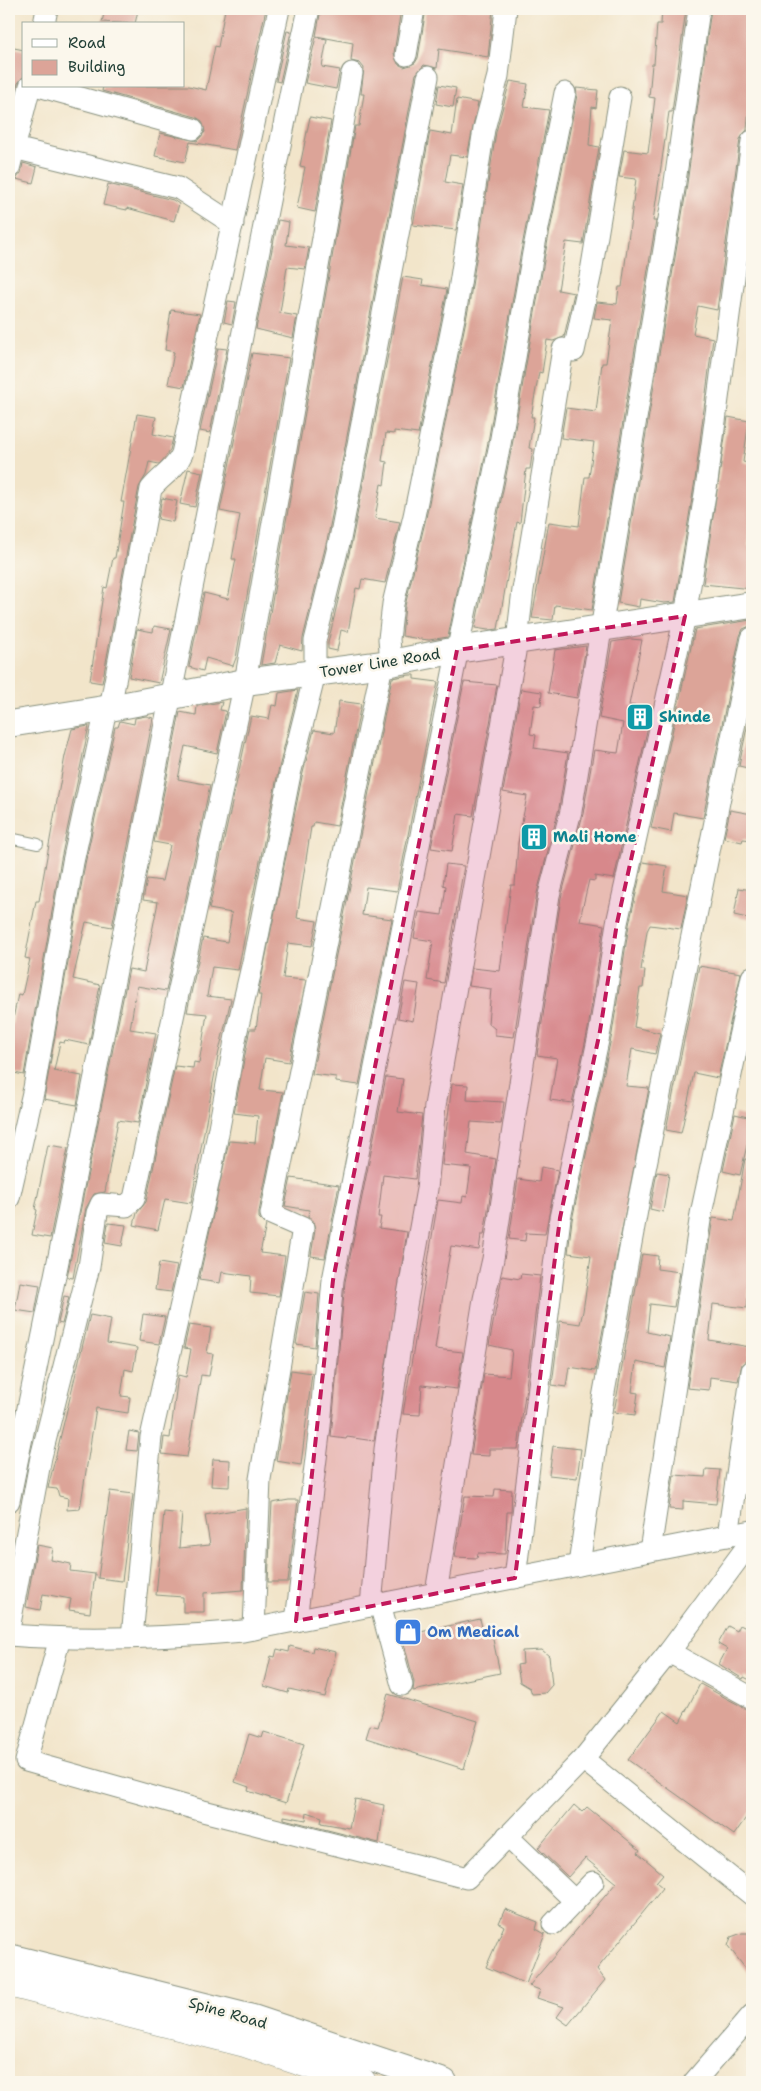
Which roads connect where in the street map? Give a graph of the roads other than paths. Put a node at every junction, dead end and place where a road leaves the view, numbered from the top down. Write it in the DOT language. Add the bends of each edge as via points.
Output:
graph roads {
  1 [pos="48,9"];
  2 [pos="279,9"];
  3 [pos="309,9"];
  4 [pos="414,9"];
  5 [pos="506,9"];
  6 [pos="698,9"];
  7 [pos="45,22"];
  8 [pos="406,55"];
  9 [pos="352,73"];
  10 [pos="428,77"];
  11 [pos="29,88"];
  12 [pos="45,88"];
  13 [pos="565,93"];
  14 [pos="620,97"];
  15 [pos="193,130"];
  16 [pos="752,140"];
  17 [pos="14,148"];
  18 [pos="9,169"];
  19 [pos="232,224"];
  20 [pos="752,605"];
  21 [pos="685,616"];
  22 [pos="601,628"];
  23 [pos="752,638"];
  24 [pos="517,641"];
  25 [pos="457,650"];
  26 [pos="386,664"];
  27 [pos="315,674"];
  28 [pos="244,682"];
  29 [pos="169,697"];
  30 [pos="108,709"];
  31 [pos="9,724"];
  32 [pos="9,838"];
  33 [pos="38,844"];
  34 [pos="752,977"];
  35 [pos="9,1198"];
  36 [pos="752,1371"];
  37 [pos="9,1501"];
  38 [pos="752,1531"];
  39 [pos="728,1536"];
  40 [pos="752,1540"];
  41 [pos="650,1551"];
  42 [pos="579,1565"];
  43 [pos="516,1578"];
  44 [pos="436,1593"];
  45 [pos="376,1605"];
  46 [pos="296,1620"];
  47 [pos="9,1629"];
  48 [pos="254,1629"];
  49 [pos="9,1635"];
  50 [pos="132,1637"];
  51 [pos="60,1638"];
  52 [pos="670,1652"];
  53 [pos="402,1684"];
  54 [pos="752,1698"];
  55 [pos="582,1759"];
  56 [pos="507,1836"];
  57 [pos="593,1882"];
  58 [pos="752,1895"];
  59 [pos="575,1901"];
  60 [pos="552,1924"];
  61 [pos="9,1957"];
  62 [pos="9,1983"];
  63 [pos="752,2015"];
  64 [pos="362,2082"];
  65 [pos="444,2082"];
  66 [pos="694,2082"];
  1 -- 7 [label="street"];
  2 -- 19 [label="street"];
  3 -- 29 [label="street"];
  4 -- 8 [label="street"];
  5 -- 26 [label="street" via="498,76 484,129 457,303 393,604"];
  6 -- 22 [label="street" via="674,189"];
  9 -- 28 [label="street"];
  10 -- 27 [label="street" via="340,539 315,641"];
  11 -- 17 [label="street"];
  12 -- 15 [label="street"];
  13 -- 25 [label="street" via="500,444"];
  14 -- 24 [label="street" via="591,272 574,350 563,348"];
  16 -- 21 [label="street" via="707,482"];
  17 -- 18 [label="street"];
  17 -- 19 [label="street" via="178,188"];
  19 -- 30 [label="street" via="182,454 178,465 151,490"];
  20 -- 21 [label="street, Tower Line Road"];
  21 -- 22 [label="street, Tower Line Road"];
  21 -- 43 [label="street" via="617,923 600,1031 560,1218"];
  22 -- 24 [label="street, Tower Line Road"];
  22 -- 44 [label="street" via="571,811 549,895 493,1259 482,1308"];
  23 -- 42 [label="street" via="641,1189 604,1398"];
  24 -- 25 [label="street, Tower Line Road"];
  24 -- 45 [label="street" via="435,1106 427,1189 406,1306 386,1449"];
  25 -- 26 [label="street, Tower Line Road"];
  25 -- 46 [label="street" via="333,1280 320,1426"];
  26 -- 27 [label="street, Tower Line Road"];
  26 -- 48 [label="street" via="271,1214 303,1228 260,1479"];
  27 -- 28 [label="street, Tower Line Road" via="299,673"];
  27 -- 50 [label="street" via="290,774 211,1171 151,1437"];
  28 -- 29 [label="street, Tower Line Road"];
  28 -- 47 [label="street" via="134,1199 126,1206 101,1204 97,1213 90,1267 41,1457"];
  29 -- 30 [label="street, Tower Line Road"];
  29 -- 37 [label="street"];
  30 -- 31 [label="street, Tower Line Road"];
  30 -- 35 [label="street" via="73,862 34,1088"];
  32 -- 33 [label="lane"];
  34 -- 41 [label="street" via="701,1214"];
  36 -- 39 [label="street"];
  38 -- 39 [label="street"];
  39 -- 41 [label="street"];
  40 -- 52 [label="street"];
  41 -- 42 [label="street"];
  42 -- 43 [label="street"];
  43 -- 44 [label="street"];
  44 -- 45 [label="street"];
  45 -- 46 [label="street"];
  45 -- 53 [label="street"];
  46 -- 48 [label="street"];
  48 -- 50 [label="street" via="178,1637"];
  49 -- 51 [label="street"];
  50 -- 51 [label="street"];
  51 -- 56 [label="street" via="26,1762 468,1878"];
  52 -- 54 [label="street"];
  52 -- 55 [label="street"];
  55 -- 56 [label="street"];
  55 -- 58 [label="street"];
  56 -- 59 [label="street"];
  57 -- 59 [label="street"];
  59 -- 60 [label="street"];
  61 -- 65 [label="street, Spine Road" via="253,2018"];
  62 -- 64 [label="main road, Spine Road" via="245,2043"];
  63 -- 66 [label="street"];
}
